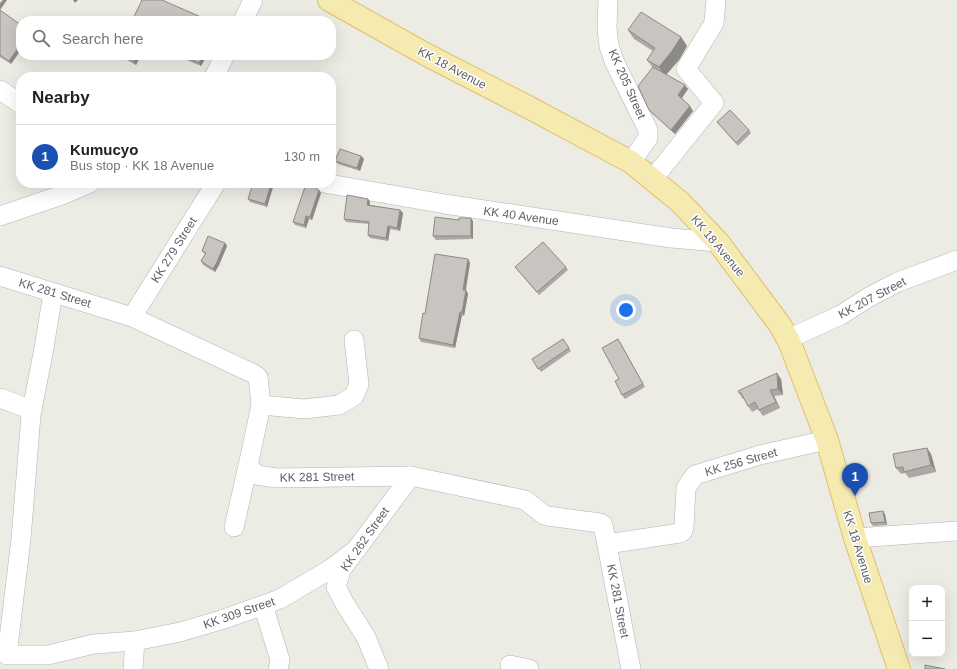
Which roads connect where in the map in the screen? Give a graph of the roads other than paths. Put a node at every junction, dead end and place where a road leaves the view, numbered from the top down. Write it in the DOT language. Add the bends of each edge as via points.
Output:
graph roads {
  1 [pos="253,0"];
  2 [pos="329,0"];
  3 [pos="608,0"];
  4 [pos="716,0"];
  5 [pos="245,16"];
  6 [pos="222,60"];
  7 [pos="216,72"];
  8 [pos="0,90"];
  9 [pos="16,101"];
  10 [pos="631,162"];
  11 [pos="652,180"];
  12 [pos="336,185"];
  13 [pos="79,188"];
  14 [pos="213,188"];
  15 [pos="0,216"];
  16 [pos="718,242"];
  17 [pos="957,260"];
  18 [pos="0,276"];
  19 [pos="53,293"];
  20 [pos="132,317"];
  21 [pos="788,339"];
  22 [pos="354,340"];
  23 [pos="0,398"];
  24 [pos="261,405"];
  25 [pos="32,410"];
  26 [pos="827,440"];
  27 [pos="248,466"];
  28 [pos="411,476"];
  29 [pos="234,527"];
  30 [pos="957,530"];
  31 [pos="855,538"];
  32 [pos="607,544"];
  33 [pos="356,549"];
  34 [pos="263,605"];
  35 [pos="135,641"];
  36 [pos="3,655"];
  37 [pos="510,665"];
  38 [pos="133,669"];
  39 [pos="278,669"];
  40 [pos="379,669"];
  41 [pos="529,669"];
  42 [pos="631,669"];
  43 [pos="899,669"];
  1 -- 5 [label="street"];
  2 -- 10 [label="main road, KK 18 Avenue" via="427,55"];
  3 -- 10 [label="street, KK 205 Street" via="609,46 648,130 648,138"];
  4 -- 11 [label="street" via="714,23 686,69 714,103"];
  6 -- 7 [label="street"];
  8 -- 9 [label="street"];
  10 -- 11 [label="main road, KK 18 Avenue"];
  11 -- 16 [label="main road, KK 18 Avenue" via="680,202"];
  12 -- 16 [label="street, KK 40 Avenue" via="468,208 671,238"];
  13 -- 15 [label="street"];
  14 -- 20 [label="street, KK 279 Street"];
  16 -- 21 [label="main road, KK 18 Avenue"];
  17 -- 21 [label="street, KK 207 Street" via="898,282 841,315"];
  18 -- 19 [label="street, KK 281 Street"];
  19 -- 20 [label="street, KK 281 Street"];
  19 -- 25 [label="street"];
  20 -- 24 [label="street, KK 281 Street" via="254,374 258,377"];
  21 -- 26 [label="main road, KK 18 Avenue"];
  22 -- 24 [label="street" via="359,384 354,396 339,405 304,409"];
  23 -- 25 [label="street"];
  24 -- 27 [label="street, KK 281 Street"];
  25 -- 36 [label="street" via="21,539"];
  26 -- 31 [label="main road, KK 18 Avenue"];
  26 -- 32 [label="street, KK 256 Street" via="760,455 695,475 686,488 683,531"];
  27 -- 28 [label="street, KK 281 Street" via="257,475 276,478"];
  27 -- 29 [label="street"];
  28 -- 32 [label="street, KK 281 Street" via="525,500 548,516 600,523 603,525"];
  28 -- 33 [label="street, KK 262 Street"];
  30 -- 31 [label="street"];
  31 -- 43 [label="main road, KK 18 Avenue"];
  32 -- 42 [label="street, KK 281 Street"];
  33 -- 34 [label="street, KK 309 Street" via="329,570 280,599"];
  33 -- 40 [label="street, KK 262 Street" via="341,570 336,587 366,637"];
  34 -- 35 [label="street, KK 309 Street" via="180,632"];
  34 -- 39 [label="street" via="280,660"];
  35 -- 36 [label="street, KK 309 Street" via="94,644 48,655"];
  35 -- 38 [label="street"];
  37 -- 41 [label="street"];
}
